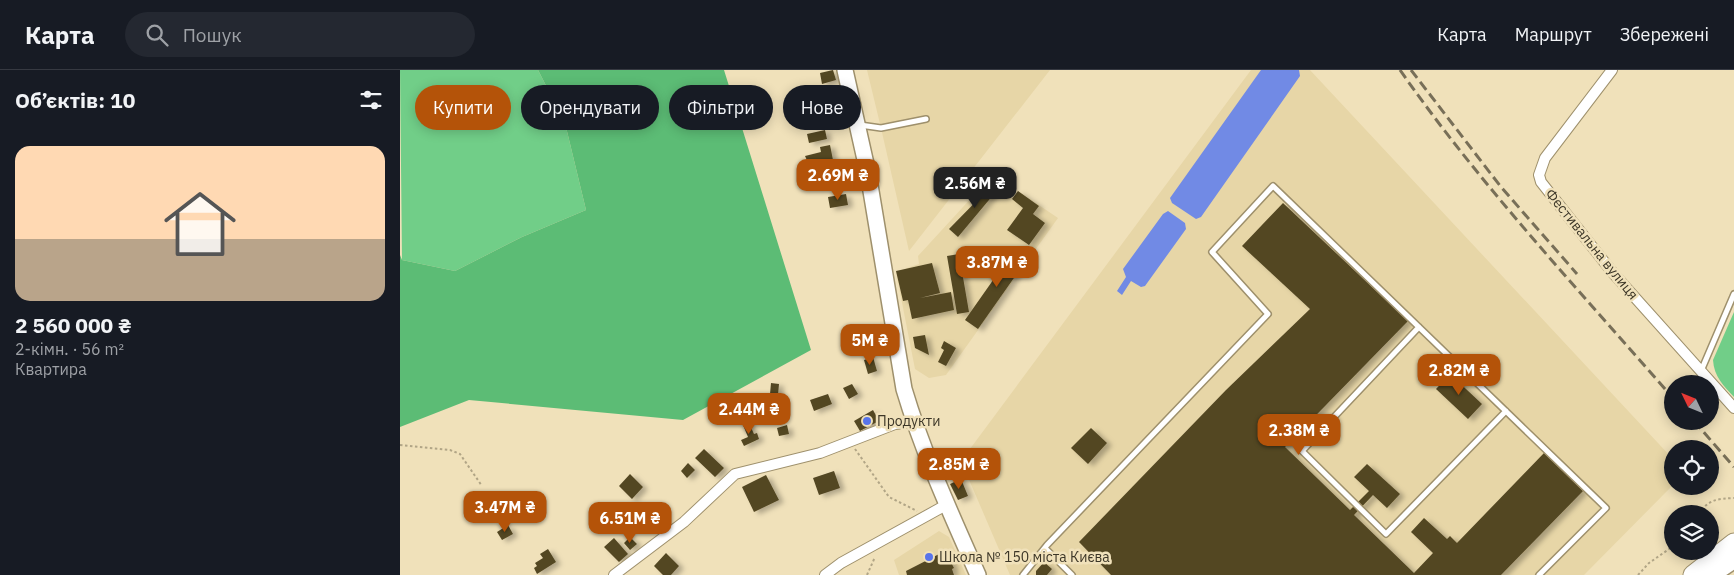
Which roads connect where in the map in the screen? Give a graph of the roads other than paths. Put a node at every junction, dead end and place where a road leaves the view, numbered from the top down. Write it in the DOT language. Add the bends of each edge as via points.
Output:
graph roads {
  1 [pos="845,70"];
  2 [pos="1612,70"];
  3 [pos="848,85"];
  4 [pos="926,119"];
  5 [pos="861,125"];
  6 [pos="858,130"];
  7 [pos="1734,294"];
  8 [pos="1419,327"];
  9 [pos="1701,371"];
  10 [pos="1734,408"];
  11 [pos="1506,411"];
  12 [pos="914,422"];
  13 [pos="946,505"];
  14 [pos="1734,543"];
  15 [pos="1045,548"];
  16 [pos="1734,560"];
  17 [pos="614,575"];
  18 [pos="825,575"];
  19 [pos="978,575"];
  20 [pos="1022,575"];
  21 [pos="1072,575"];
  22 [pos="1539,575"];
  23 [pos="1693,575"];
  24 [pos="1712,575"];
  1 -- 3 [label="street"];
  2 -- 9 [label="street, Фестивальна вулиця" via="1545,158 1539,175 1541,182 1613,273"];
  4 -- 5 [label="lane" via="881,128"];
  6 -- 12 [label="street" via="904,389"];
  7 -- 9 [label="lane"];
  8 -- 11 [label="lane"];
  8 -- 11 [label="lane" via="1302,451 1379,528 1386,534"];
  8 -- 15 [label="lane" via="1274,186 1212,252 1268,314"];
  9 -- 10 [label="street, Фестивальна вулиця"];
  11 -- 22 [label="lane" via="1606,508"];
  12 -- 13 [label="street"];
  12 -- 17 [label="street" via="895,424 820,454 736,474 684,522"];
  13 -- 18 [label="street"];
  13 -- 19 [label="street"];
  14 -- 23 [label="highway"];
  15 -- 20 [label="lane"];
  15 -- 21 [label="lane"];
  16 -- 24 [label="main road"];
}
